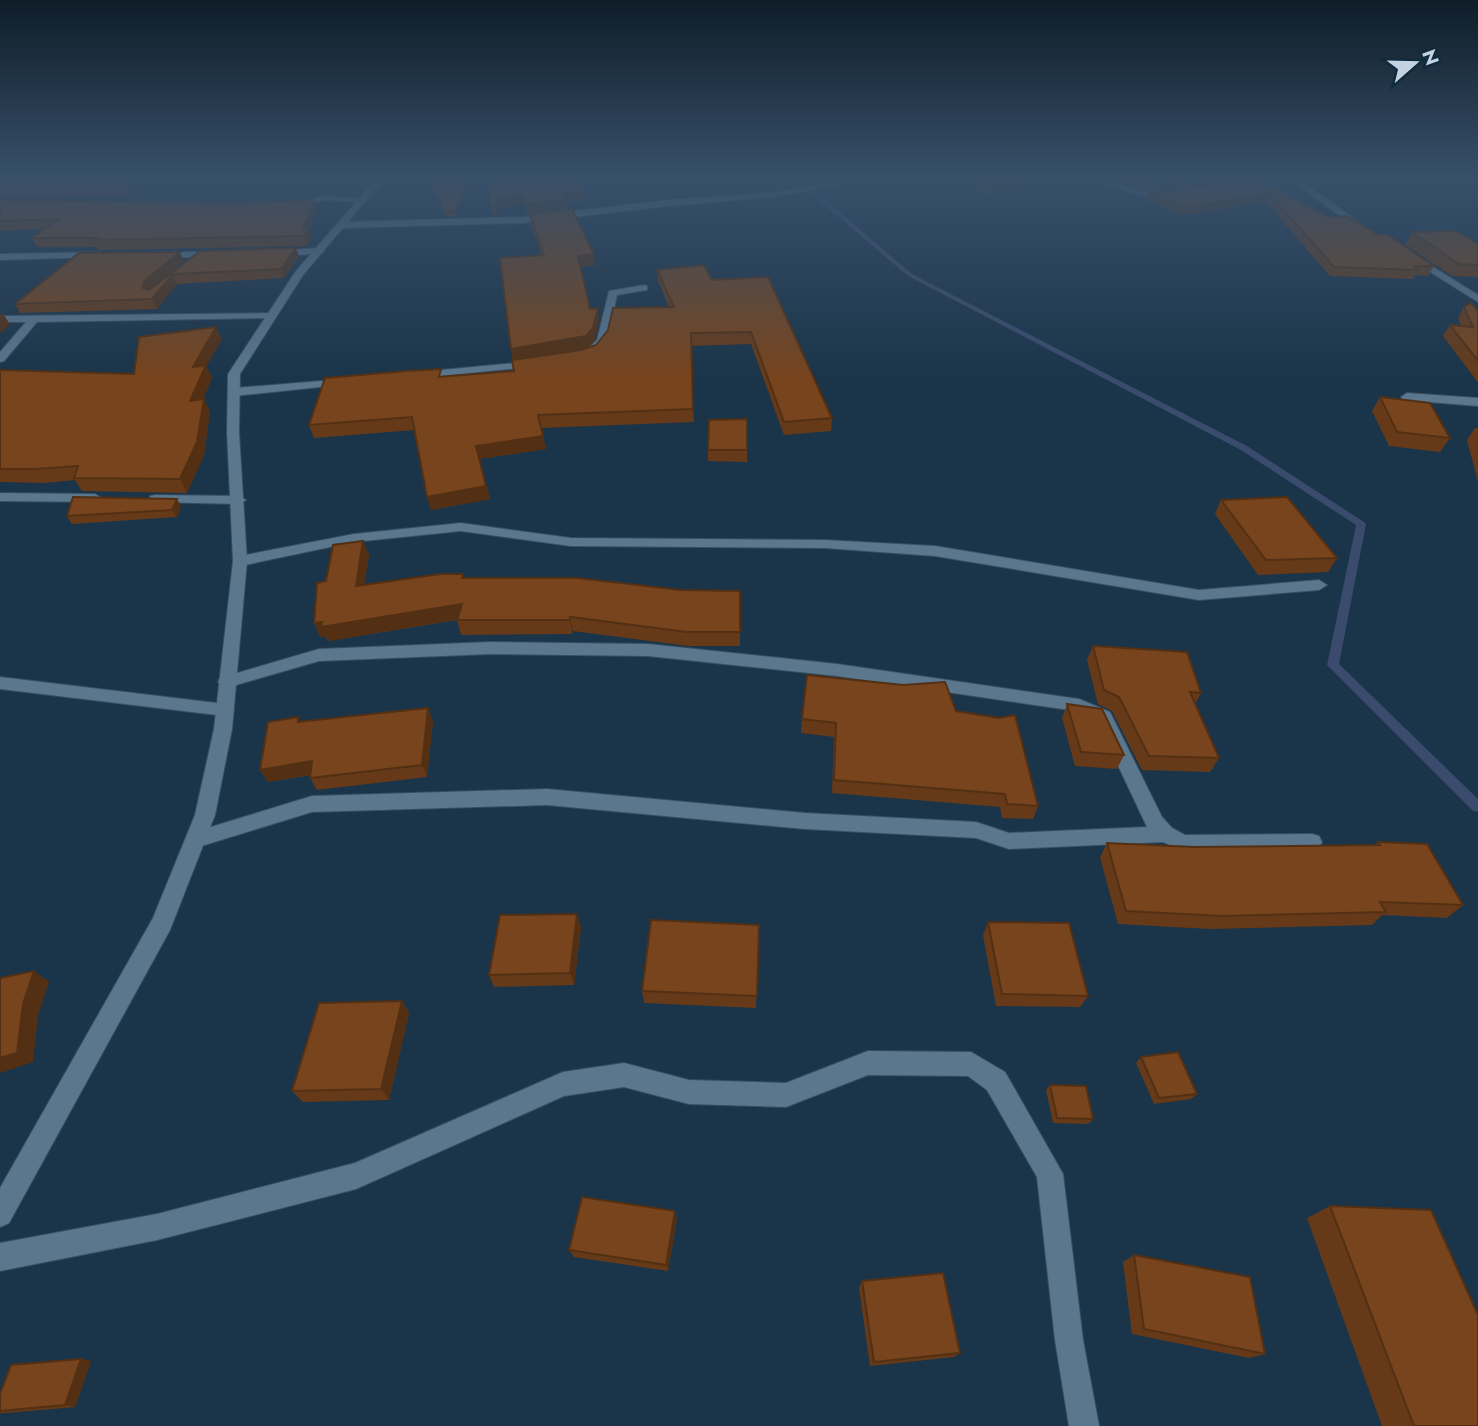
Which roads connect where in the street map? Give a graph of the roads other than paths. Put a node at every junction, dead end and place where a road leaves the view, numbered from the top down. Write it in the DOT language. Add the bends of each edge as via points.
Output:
graph roads {
  1 [pos="325,245"];
  2 [pos="1403,250"];
  3 [pos="319,251"];
  4 [pos="114,254"];
  5 [pos="151,255"];
  6 [pos="234,255"];
  7 [pos="257,255"];
  8 [pos="200,256"];
  9 [pos="0,257"];
  10 [pos="184,266"];
  11 [pos="644,288"];
  12 [pos="1478,299"];
  13 [pos="271,316"];
  14 [pos="0,319"];
  15 [pos="33,320"];
  16 [pos="578,358"];
  17 [pos="0,359"];
  18 [pos="551,362"];
  19 [pos="401,377"];
  20 [pos="359,381"];
  21 [pos="234,392"];
  22 [pos="1407,397"];
  23 [pos="1478,402"];
  24 [pos="0,497"];
  25 [pos="106,498"];
  26 [pos="146,499"];
  27 [pos="239,500"];
  28 [pos="240,561"];
  29 [pos="1320,585"];
  30 [pos="226,682"];
  31 [pos="0,683"];
  32 [pos="225,710"];
  33 [pos="1165,834"];
  34 [pos="195,840"];
  35 [pos="1312,842"];
  36 [pos="3,1201"];
  37 [pos="0,1257"];
  38 [pos="1084,1426"];
  1 -- 3 [label="street"];
  2 -- 12 [label="street"];
  3 -- 7 [label="street"];
  3 -- 13 [label="street"];
  4 -- 9 [label="street"];
  5 -- 8 [label="street"];
  6 -- 8 [label="street"];
  8 -- 10 [label="street"];
  11 -- 16 [label="street" via="613,293 602,341 593,353"];
  13 -- 15 [label="street"];
  13 -- 21 [label="street" via="234,374"];
  14 -- 15 [label="street"];
  15 -- 17 [label="street"];
  18 -- 19 [label="street"];
  20 -- 21 [label="street"];
  21 -- 27 [label="street"];
  22 -- 23 [label="street"];
  24 -- 25 [label="street"];
  26 -- 27 [label="street"];
  27 -- 28 [label="street"];
  28 -- 29 [label="street" via="354,538 461,527 571,542 825,544 935,551 1199,595"];
  28 -- 30 [label="street"];
  30 -- 32 [label="street"];
  30 -- 33 [label="street" via="319,654 491,648 648,650 838,670 1079,705 1104,717 1155,823"];
  31 -- 32 [label="street"];
  32 -- 34 [label="street" via="205,815"];
  33 -- 34 [label="street" via="1009,841 976,830 805,821 547,797 312,804"];
  33 -- 35 [label="street" via="1182,843"];
  34 -- 36 [label="street" via="162,923"];
  37 -- 38 [label="street" via="157,1227 356,1176 563,1084 624,1075 689,1092 786,1095 868,1063 971,1064 996,1081 1050,1174"];
}
